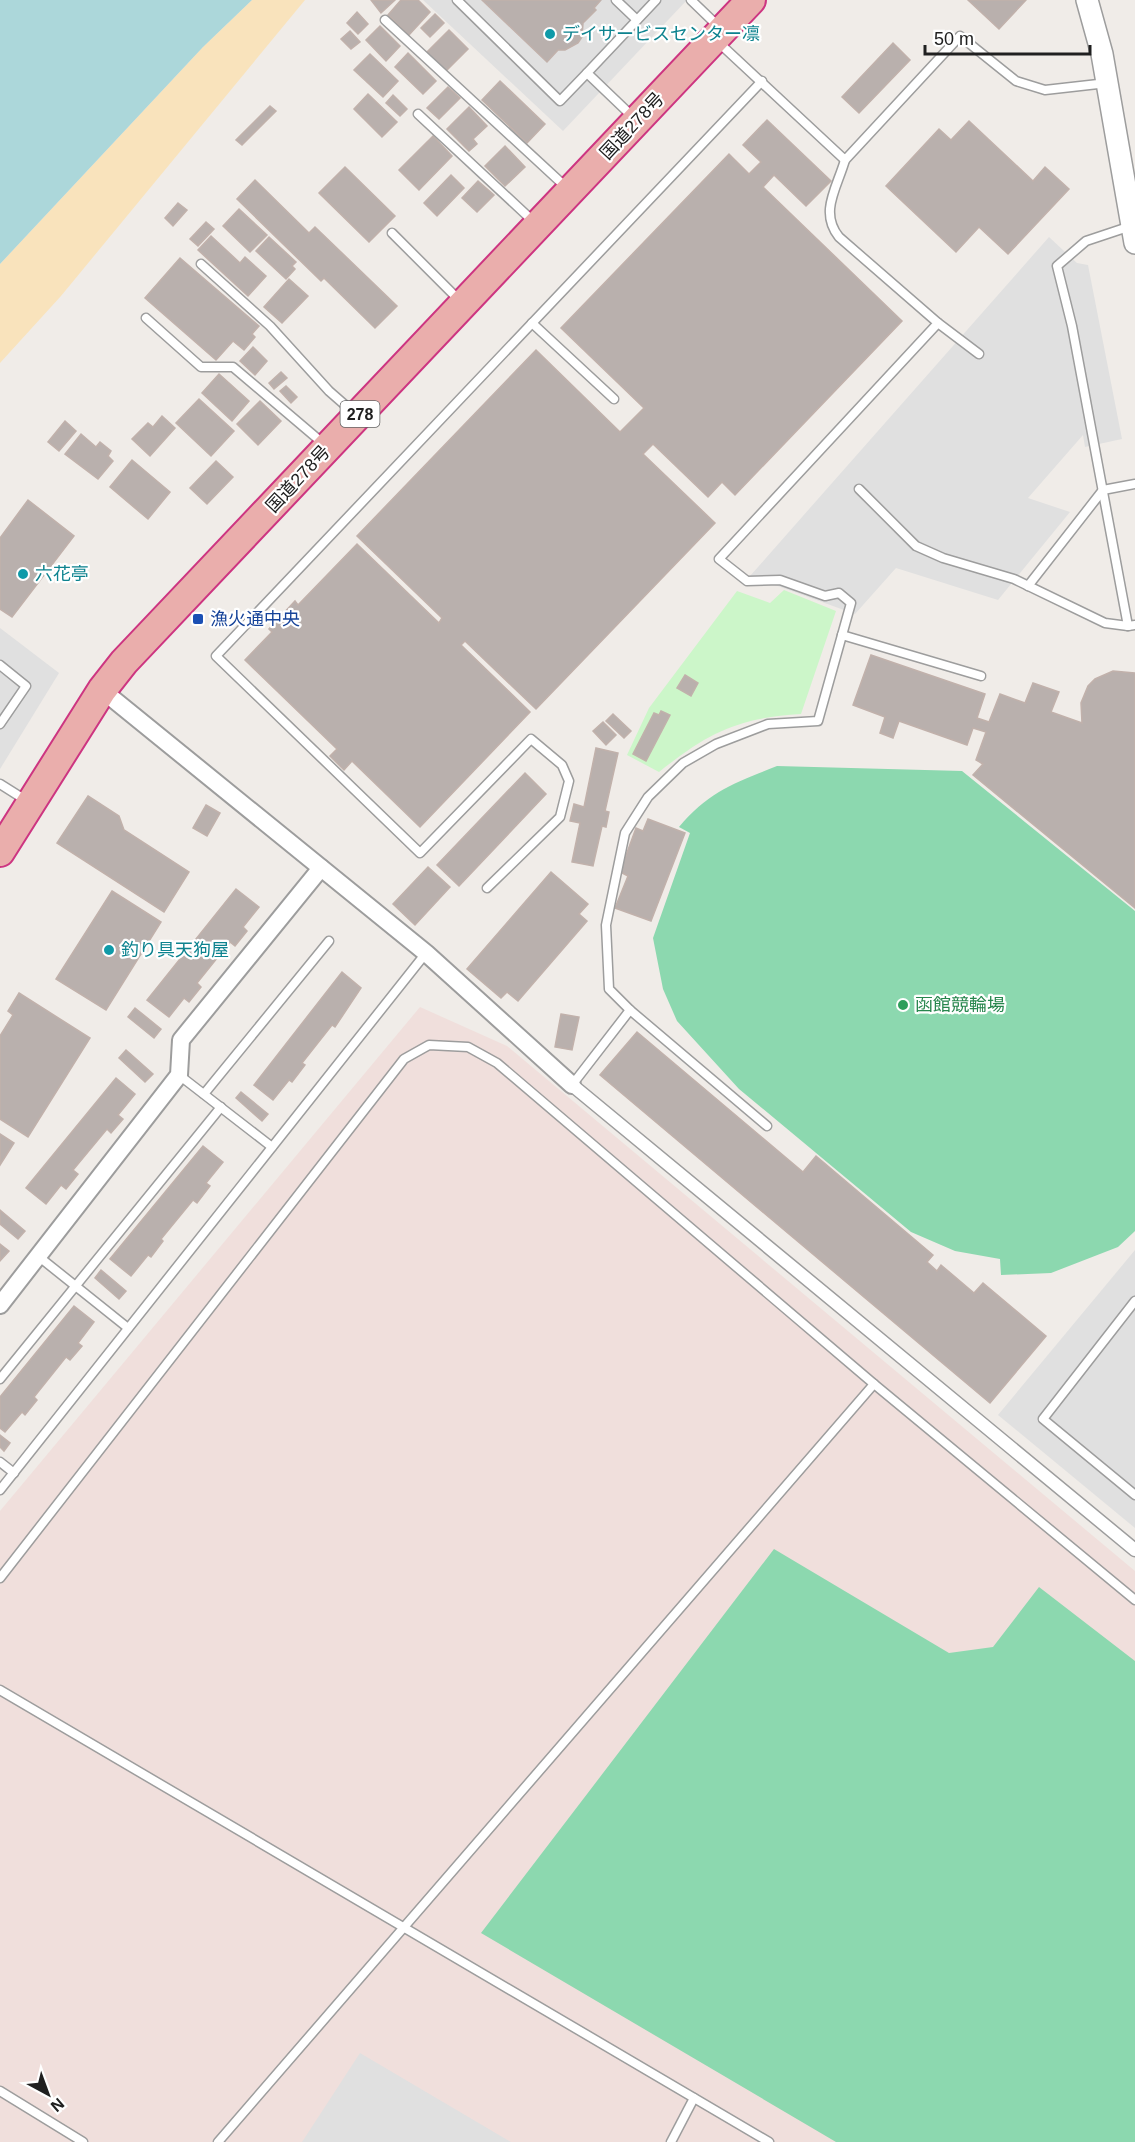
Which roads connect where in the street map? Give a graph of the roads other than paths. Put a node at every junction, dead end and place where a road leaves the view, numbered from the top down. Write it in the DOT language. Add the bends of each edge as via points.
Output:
graph roads {
  1 [pos="457,0"];
  2 [pos="616,0"];
  3 [pos="656,0"];
  4 [pos="691,0"];
  5 [pos="751,0"];
  6 [pos="1087,0"];
  7 [pos="1100,0"];
  8 [pos="385,20"];
  9 [pos="637,20"];
  10 [pos="718,35"];
  11 [pos="1102,54"];
  12 [pos="587,72"];
  13 [pos="762,81"];
  14 [pos="1107,83"];
  15 [pos="418,114"];
  16 [pos="637,121"];
  17 [pos="845,160"];
  18 [pos="570,191"];
  19 [pos="538,225"];
  20 [pos="392,233"];
  21 [pos="1134,235"];
  22 [pos="201,264"];
  23 [pos="463,304"];
  24 [pos="146,318"];
  25 [pos="532,323"];
  26 [pos="938,323"];
  27 [pos="979,354"];
  28 [pos="614,399"];
  29 [pos="358,416"];
  30 [pos="328,447"];
  31 [pos="1135,484"];
  32 [pos="859,489"];
  33 [pos="1103,490"];
  34 [pos="1028,586"];
  35 [pos="1132,625"];
  36 [pos="842,635"];
  37 [pos="0,665"];
  38 [pos="981,676"];
  39 [pos="102,690"];
  40 [pos="2,718"];
  41 [pos="0,784"];
  42 [pos="30,803"];
  43 [pos="0,852"];
  44 [pos="321,868"];
  45 [pos="488,888"];
  46 [pos="328,941"];
  47 [pos="426,953"];
  48 [pos="630,1010"];
  49 [pos="180,1075"];
  50 [pos="572,1085"];
  51 [pos="204,1094"];
  52 [pos="220,1107"];
  53 [pos="767,1126"];
  54 [pos="272,1147"];
  55 [pos="38,1256"];
  56 [pos="75,1285"];
  57 [pos="1135,1301"];
  58 [pos="0,1305"];
  59 [pos="128,1328"];
  60 [pos="0,1379"];
  61 [pos="874,1384"];
  62 [pos="0,1462"];
  63 [pos="14,1473"];
  64 [pos="0,1490"];
  65 [pos="1135,1495"];
  66 [pos="1135,1550"];
  67 [pos="0,1578"];
  68 [pos="1135,1600"];
  69 [pos="0,1690"];
  70 [pos="403,1925"];
  71 [pos="0,2091"];
  72 [pos="694,2098"];
  73 [pos="83,2142"];
  74 [pos="219,2142"];
  75 [pos="671,2142"];
  76 [pos="769,2142"];
  1 -- 12 [label="lane" via="560,101"];
  2 -- 9 [label="lane"];
  3 -- 9 [label="lane"];
  4 -- 10 [label="lane"];
  5 -- 10 [label="highway, 国道278号 / 278"];
  6 -- 11 [label="street"];
  7 -- 11 [label="street"];
  8 -- 18 [label="lane"];
  9 -- 12 [label="lane"];
  10 -- 13 [label="lane"];
  10 -- 16 [label="highway, 国道278号 / 278"];
  11 -- 14 [label="street"];
  12 -- 16 [label="lane"];
  13 -- 17 [label="lane"];
  13 -- 25 [label="lane"];
  14 -- 17 [label="lane" via="1045,90 1016,81 960,36"];
  14 -- 21 [label="street"];
  15 -- 19 [label="lane"];
  16 -- 18 [label="highway, 国道278号 / 278"];
  17 -- 26 [label="lane" via="828,212 830,226"];
  18 -- 19 [label="highway, 国道278号 / 278"];
  19 -- 23 [label="highway, 国道278号 / 278"];
  20 -- 23 [label="lane"];
  21 -- 33 [label="lane" via="1086,240 1058,266"];
  22 -- 29 [label="lane" via="270,326 329,392"];
  23 -- 29 [label="highway, 国道278号 / 278"];
  24 -- 30 [label="lane" via="201,367 234,367"];
  25 -- 28 [label="lane"];
  25 -- 45 [label="lane" via="216,656 420,853 531,739 562,765 569,781 560,817"];
  26 -- 27 [label="lane"];
  26 -- 36 [label="lane" via="719,559 747,582 780,580 825,596 839,593 851,603"];
  29 -- 30 [label="highway, 国道278号 / 278"];
  30 -- 39 [label="highway, 国道278号 / 278"];
  31 -- 33 [label="lane"];
  32 -- 34 [label="lane" via="916,546"];
  33 -- 34 [label="lane"];
  33 -- 35 [label="lane"];
  34 -- 35 [label="lane" via="1105,623"];
  36 -- 38 [label="lane"];
  36 -- 48 [label="lane" via="818,721 768,724 716,744 683,763 648,797 625,833 606,925 609,988"];
  37 -- 40 [label="lane" via="26,686"];
  39 -- 42 [label="highway, 国道278号 / 278"];
  39 -- 44 [label="street"];
  41 -- 42 [label="lane"];
  42 -- 43 [label="highway, 国道278号 / 278"];
  44 -- 47 [label="street"];
  44 -- 49 [label="street" via="181,1040"];
  46 -- 51 [label="lane"];
  47 -- 50 [label="street"];
  47 -- 54 [label="lane"];
  48 -- 50 [label="lane"];
  48 -- 53 [label="lane"];
  49 -- 51 [label="lane"];
  49 -- 55 [label="street"];
  50 -- 66 [label="street"];
  51 -- 52 [label="lane"];
  52 -- 54 [label="lane"];
  52 -- 56 [label="lane"];
  54 -- 59 [label="lane"];
  55 -- 56 [label="lane"];
  55 -- 58 [label="street"];
  56 -- 59 [label="lane"];
  56 -- 60 [label="lane"];
  57 -- 65 [label="lane" via="1043,1419"];
  59 -- 63 [label="lane"];
  61 -- 67 [label="lane" via="497,1063 468,1047 429,1045 404,1059"];
  61 -- 68 [label="lane"];
  61 -- 70 [label="lane"];
  62 -- 63 [label="lane"];
  63 -- 64 [label="lane"];
  69 -- 70 [label="lane"];
  70 -- 72 [label="lane"];
  70 -- 74 [label="lane"];
  71 -- 73 [label="lane"];
  72 -- 75 [label="lane"];
  72 -- 76 [label="lane"];
}
